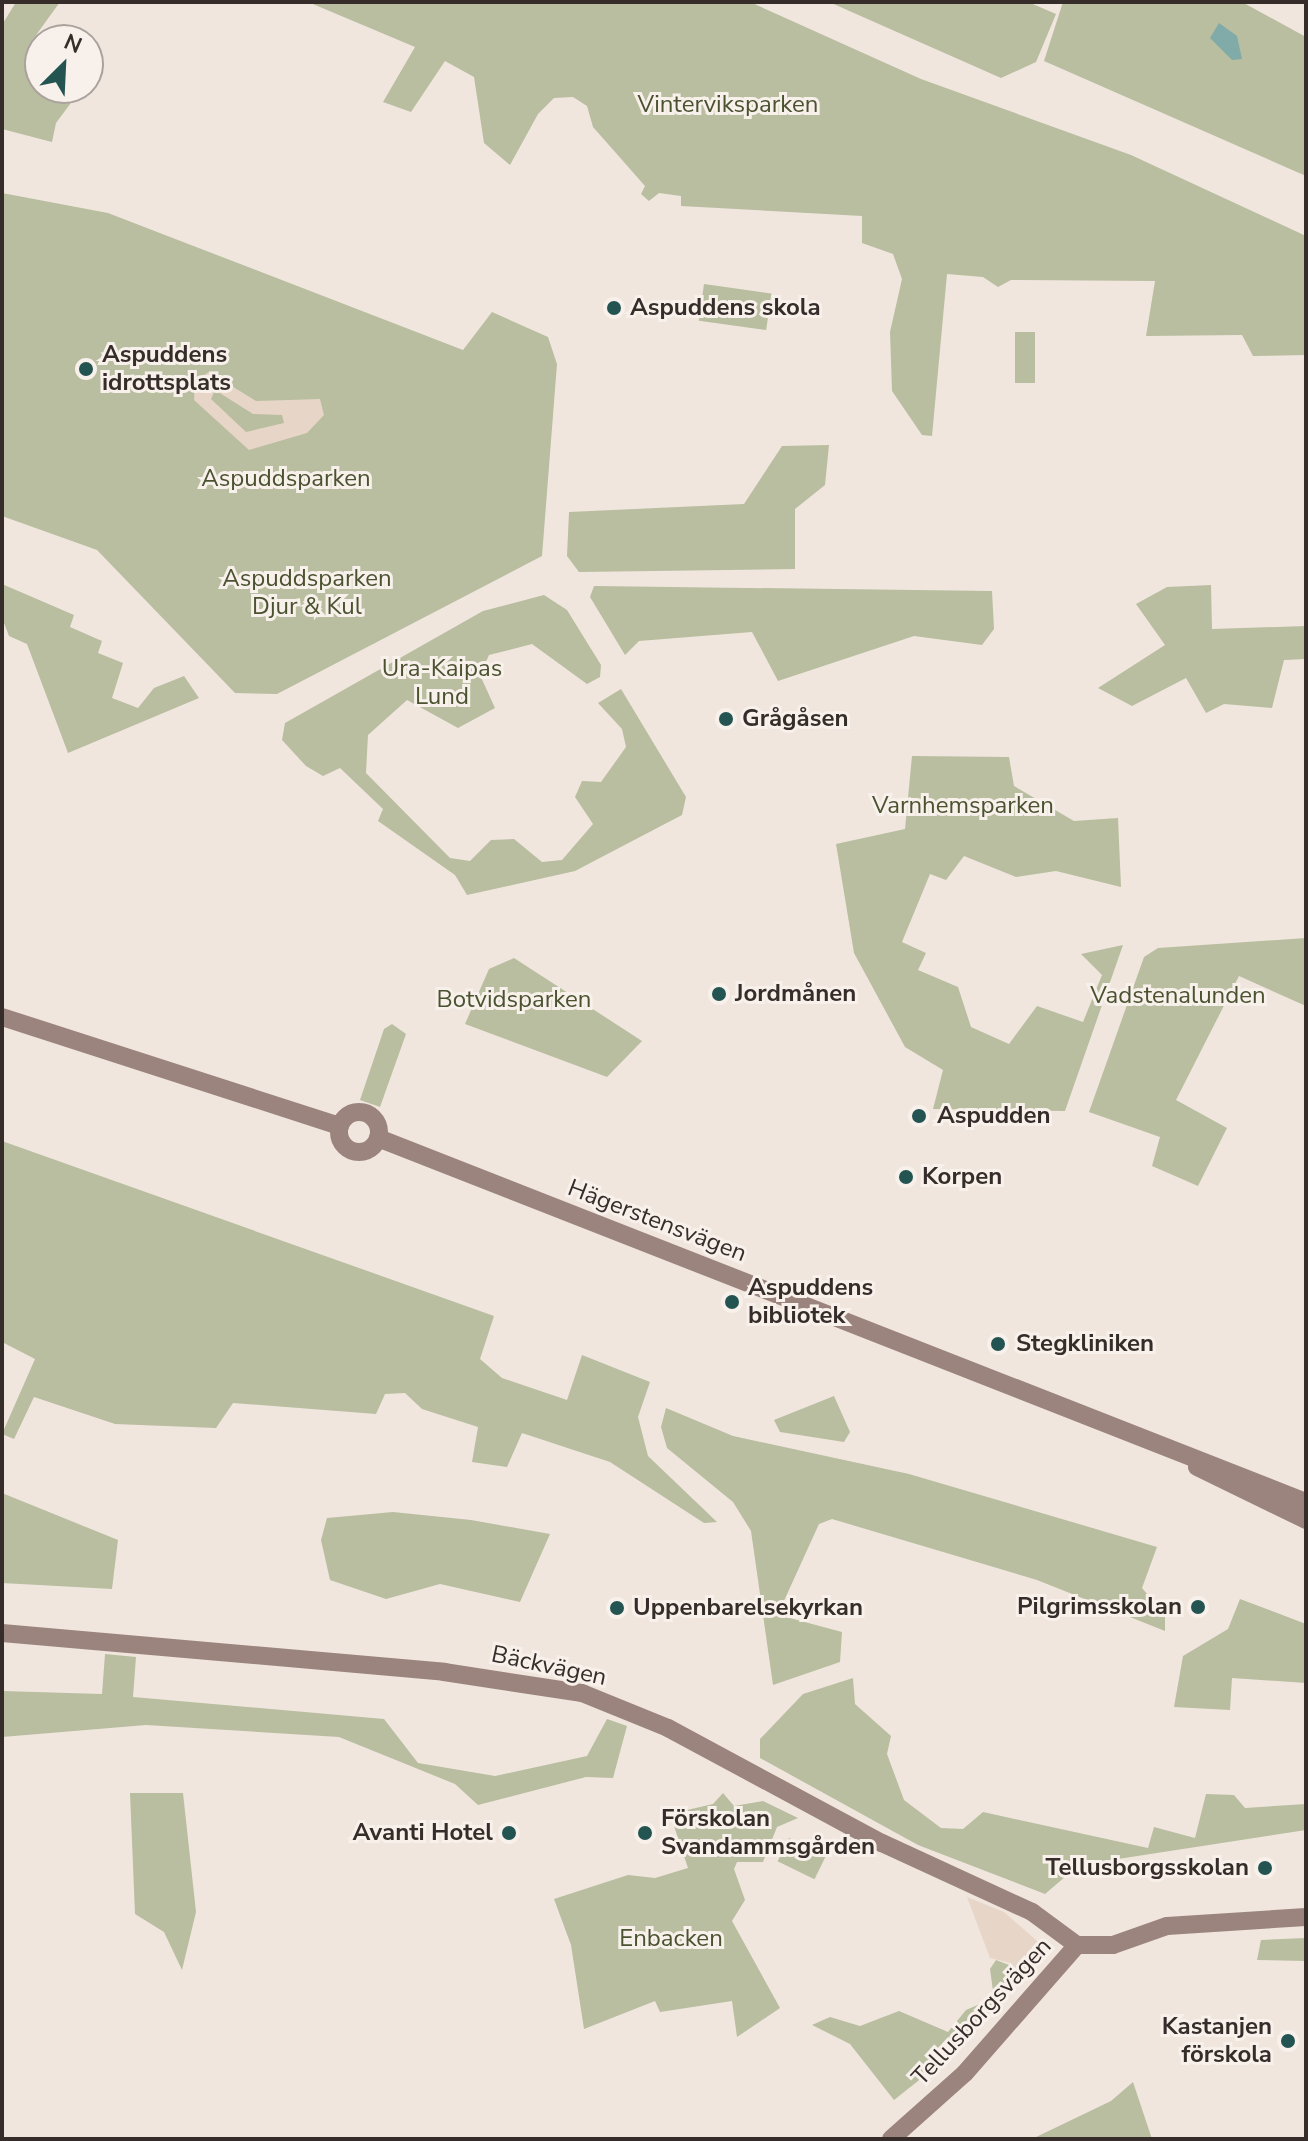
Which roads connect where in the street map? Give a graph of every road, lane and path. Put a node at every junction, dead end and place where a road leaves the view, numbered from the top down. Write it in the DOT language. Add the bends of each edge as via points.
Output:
graph roads {
  1 [pos="2,1017"];
  2 [pos="340,1126"];
  3 [pos="378,1138"];
  4 [pos="1293,1503"];
  5 [pos="1306,1520"];
  6 [pos="2,1633"];
  7 [pos="1306,1917"];
  8 [pos="1077,1945"];
  9 [pos="891,2139"];
  1 -- 2 [label="street, Hägerstensvägen"];
  2 -- 3 [label="street, Hägerstensvägen" via="365,1113"];
  2 -- 3 [label="street, Hägerstensvägen" via="352,1151 365,1151"];
  3 -- 4 [label="street, Hägerstensvägen" via="946,1357"];
  4 -- 5 [label="street, Hägerstensvägen"];
  6 -- 8 [label="street, Bäckvägen" via="444,1672 582,1693 668,1728 882,1843 1032,1912"];
  7 -- 8 [label="street, Tellusborgsvägen" via="1167,1926 1113,1945"];
  8 -- 9 [label="street, Tellusborgsvägen" via="965,2073"];
}
